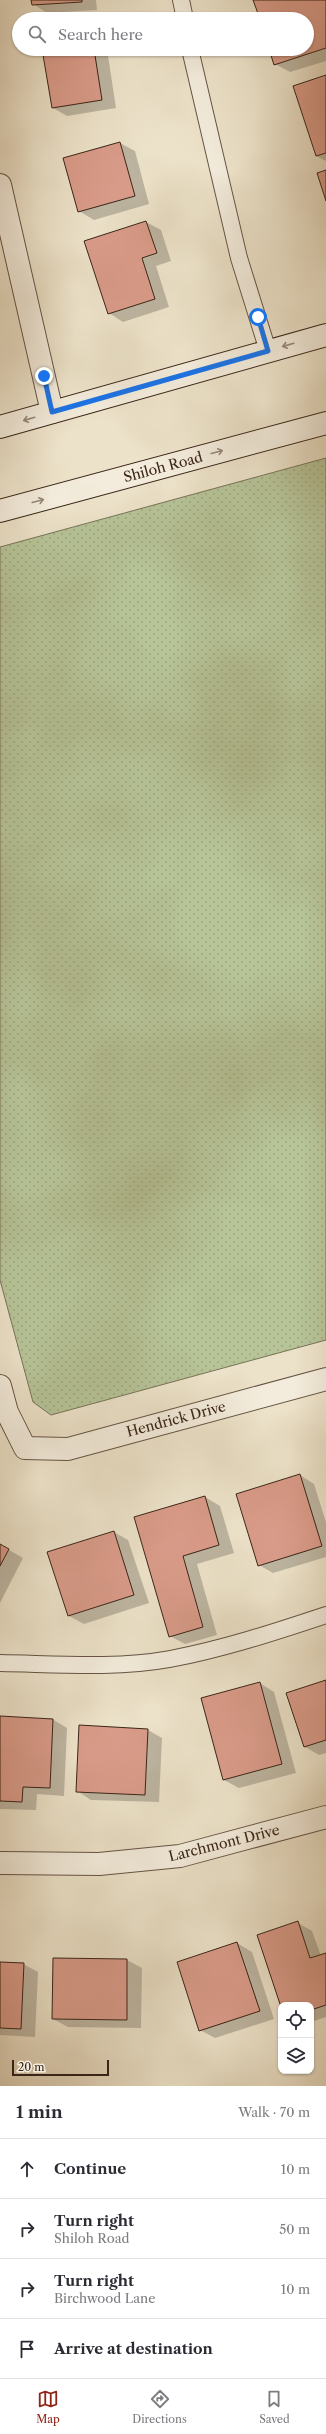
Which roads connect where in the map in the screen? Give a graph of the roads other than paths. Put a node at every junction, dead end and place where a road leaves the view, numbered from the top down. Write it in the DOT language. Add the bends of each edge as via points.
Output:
graph roads {
  1 [pos="181,0"];
  2 [pos="184,12"];
  3 [pos="192,56"];
  4 [pos="0,185"];
  5 [pos="326,335"];
  6 [pos="268,351"];
  7 [pos="52,412"];
  8 [pos="326,422"];
  9 [pos="0,427"];
  10 [pos="0,511"];
  11 [pos="326,1379"];
  12 [pos="0,1386"];
  13 [pos="326,1615"];
  14 [pos="0,1663"];
  15 [pos="326,1816"];
  16 [pos="0,1863"];
  1 -- 2 [label="lane"];
  3 -- 6 [label="lane" via="239,258"];
  4 -- 7 [label="street"];
  5 -- 6 [label="street, one-way"];
  6 -- 7 [label="street"];
  7 -- 9 [label="street, one-way"];
  10 -- 8 [label="street, Shiloh Road, one-way"];
  11 -- 12 [label="street, Hendrick Drive" via="68,1449 26,1448 7,1412"];
  13 -- 14 [label="lane" via="226,1646 170,1659 115,1665"];
  15 -- 16 [label="street, Larchmont Drive" via="180,1856 99,1864"];
}
